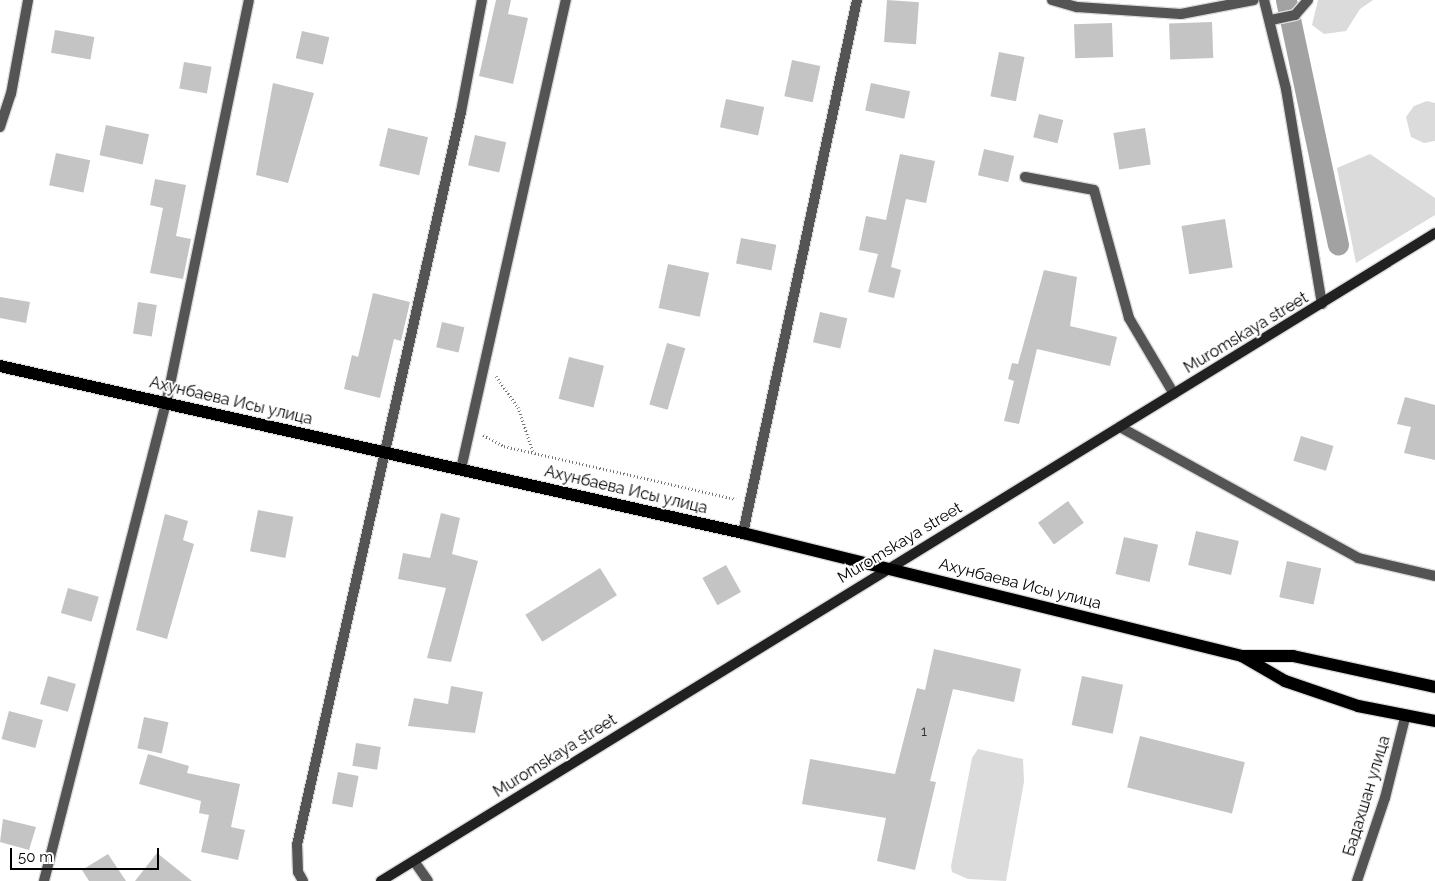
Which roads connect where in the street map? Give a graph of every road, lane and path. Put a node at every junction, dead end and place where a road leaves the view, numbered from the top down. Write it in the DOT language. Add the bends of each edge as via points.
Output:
graph roads {
  1 [pos="28,0"];
  2 [pos="248,0"];
  3 [pos="482,0"];
  4 [pos="566,0"];
  5 [pos="857,0"];
  6 [pos="1052,0"];
  7 [pos="1254,0"];
  8 [pos="1264,0"];
  9 [pos="1308,0"];
  10 [pos="1271,20"];
  11 [pos="0,127"];
  12 [pos="1025,177"];
  13 [pos="1435,233"];
  14 [pos="1322,304"];
  15 [pos="486,359"];
  16 [pos="0,366"];
  17 [pos="1174,394"];
  18 [pos="166,404"];
  19 [pos="1120,427"];
  20 [pos="480,434"];
  21 [pos="385,452"];
  22 [pos="534,453"];
  23 [pos="461,469"];
  24 [pos="736,500"];
  25 [pos="743,533"];
  26 [pos="887,568"];
  27 [pos="1435,576"];
  28 [pos="1242,656"];
  29 [pos="1435,687"];
  30 [pos="1405,718"];
  31 [pos="1435,722"];
  32 [pos="414,860"];
  33 [pos="44,881"];
  34 [pos="303,881"];
  35 [pos="381,881"];
  36 [pos="428,881"];
  37 [pos="1357,881"];
  1 -- 11 [label="street" via="11,94"];
  2 -- 18 [label="street"];
  3 -- 21 [label="street"];
  4 -- 15 [label="street"];
  5 -- 25 [label="street"];
  6 -- 7 [label="street" via="1077,7 1181,14"];
  8 -- 10 [label="street"];
  9 -- 10 [label="street" via="1295,15"];
  10 -- 14 [label="street"];
  12 -- 17 [label="street" via="1094,190 1129,318"];
  13 -- 14 [label="main road, Muromskaya street"];
  14 -- 17 [label="main road, Muromskaya street"];
  15 -- 22 [label="path" via="518,407"];
  15 -- 23 [label="street"];
  16 -- 18 [label="main road, Ахунбаева Исы улица"];
  17 -- 19 [label="main road, Muromskaya street"];
  18 -- 21 [label="main road, Ахунбаева Исы улица"];
  18 -- 33 [label="street"];
  19 -- 26 [label="main road, Muromskaya street"];
  19 -- 27 [label="street" via="1358,558"];
  20 -- 22 [label="path"];
  21 -- 23 [label="main road, Ахунбаева Исы улица"];
  21 -- 34 [label="street" via="297,845 298,872"];
  22 -- 24 [label="path"];
  23 -- 25 [label="main road, Ахунбаева Исы улица"];
  25 -- 26 [label="main road, Ахунбаева Исы улица"];
  26 -- 28 [label="main road, Ахунбаева Исы улица"];
  26 -- 32 [label="main road, Muromskaya street"];
  28 -- 29 [label="main road, Ахунбаева Исы улица" via="1293,656"];
  28 -- 30 [label="main road, Ахунбаева Исы улица" via="1285,681"];
  30 -- 31 [label="main road, Ахунбаева Исы улица"];
  30 -- 37 [label="street, Бадахшан улица" via="1385,798"];
  32 -- 35 [label="main road, Muromskaya street"];
  32 -- 36 [label="street"];
}
